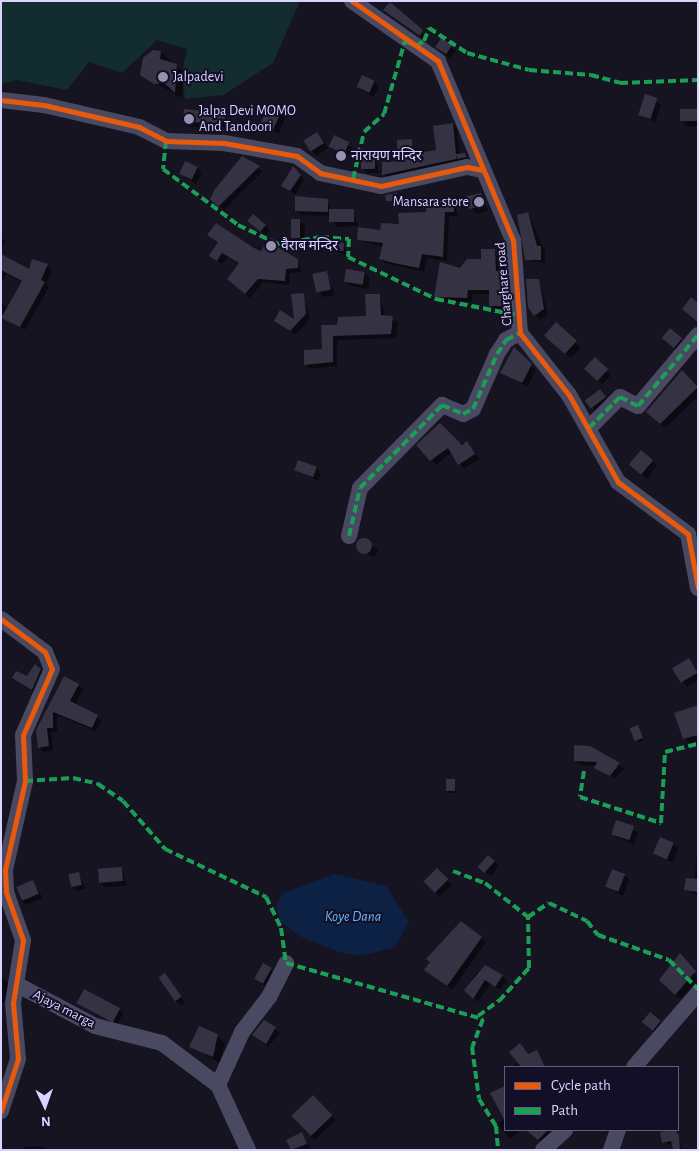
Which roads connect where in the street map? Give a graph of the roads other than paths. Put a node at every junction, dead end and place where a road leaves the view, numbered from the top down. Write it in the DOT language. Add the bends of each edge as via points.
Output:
graph roads {
  1 [pos="352,1"];
  2 [pos="1,100"];
  3 [pos="483,170"];
  4 [pos="520,333"];
  5 [pos="698,335"];
  6 [pos="588,428"];
  7 [pos="350,536"];
  8 [pos="698,588"];
  9 [pos="1,619"];
  10 [pos="286,963"];
  11 [pos="16,984"];
  12 [pos="698,993"];
  13 [pos="635,1066"];
  14 [pos="218,1085"];
  15 [pos="1,1112"];
  16 [pos="564,1131"];
  17 [pos="618,1131"];
  18 [pos="248,1150"];
  19 [pos="543,1150"];
  20 [pos="611,1150"];
  1 -- 3 [label="street, Charghare road" via="438,61 455,92"];
  2 -- 3 [label="street" via="44,105 139,128 166,141 224,143 297,156 320,173 381,186 467,167"];
  3 -- 4 [label="street, Charghare road" via="513,240"];
  4 -- 6 [label="street, Charghare road"];
  4 -- 7 [label="street" via="506,340 497,354 468,414 442,406 360,488"];
  5 -- 6 [label="street" via="638,406 620,397"];
  6 -- 8 [label="street, Charghare road" via="618,482 688,534"];
  9 -- 11 [label="street" via="45,652 52,669 23,735 25,781 5,870 6,892 23,940"];
  10 -- 14 [label="street" via="269,997 242,1032"];
  11 -- 14 [label="street, Ajaya marga" via="95,1026 162,1043"];
  11 -- 15 [label="street" via="18,1059"];
  12 -- 13 [label="street"];
  14 -- 18 [label="street, Ajaya marga"];
  16 -- 19 [label="street"];
  17 -- 20 [label="street"];
}
